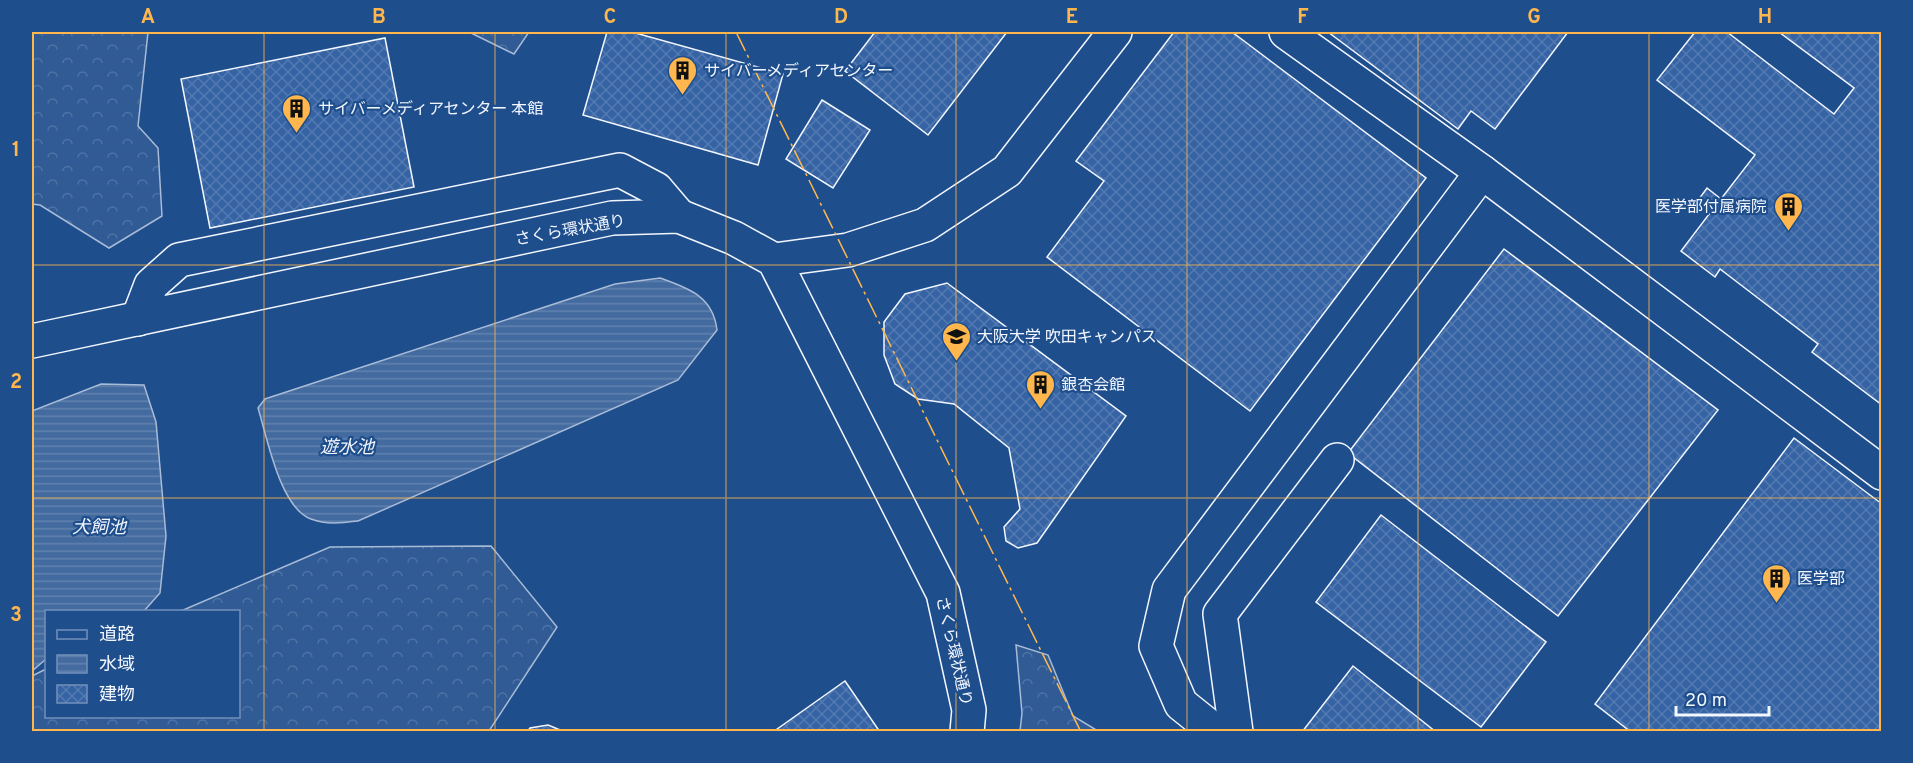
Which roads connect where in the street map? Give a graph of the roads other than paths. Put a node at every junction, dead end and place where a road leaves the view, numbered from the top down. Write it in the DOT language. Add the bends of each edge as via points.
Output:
graph roads {
  1 [pos="1115,32"];
  2 [pos="1286,32"];
  3 [pos="1482,172"];
  4 [pos="679,216"];
  5 [pos="774,260"];
  6 [pos="138,319"];
  7 [pos="32,341"];
  8 [pos="1337,460"];
  9 [pos="1881,473"];
  10 [pos="967,732"];
  11 [pos="1216,732"];
  12 [pos="1236,732"];
  1 -- 5 [label="lane" via="1007,171 925,225 848,250"];
  2 -- 3 [label="lane"];
  3 -- 9 [label="lane"];
  3 -- 11 [label="lane" via="1169,590 1156,646 1181,704"];
  4 -- 5 [label="lane, さくら環状通り" via="734,238"];
  4 -- 6 [label="lane, さくら環状通り" via="612,218"];
  4 -- 6 [label="lane" via="656,189 620,170 179,260 151,285"];
  5 -- 10 [label="lane, さくら環状通り" via="943,593 969,710"];
  6 -- 7 [label="lane, さくら環状通り"];
  8 -- 12 [label="lane" via="1220,614"];
}
